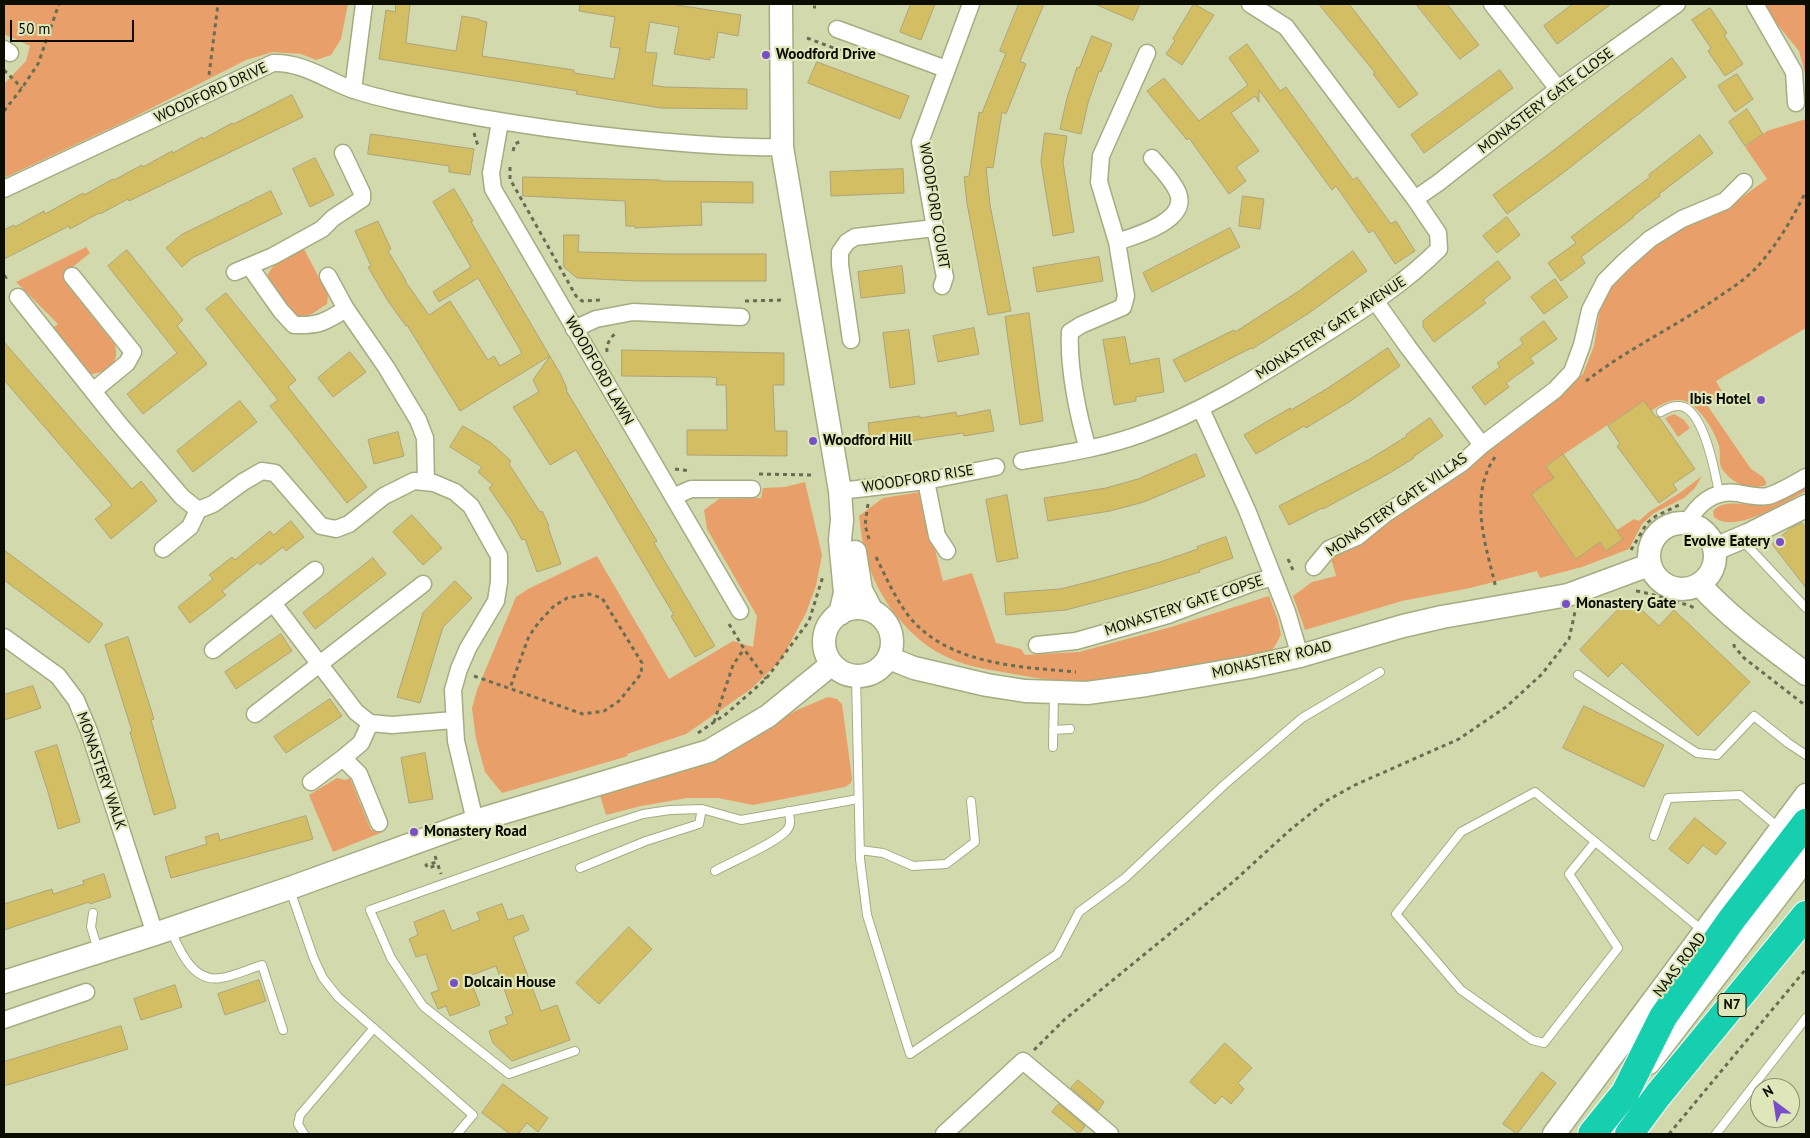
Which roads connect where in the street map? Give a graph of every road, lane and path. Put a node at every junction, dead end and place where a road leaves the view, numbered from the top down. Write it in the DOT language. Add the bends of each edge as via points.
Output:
graph roads {
  1 [pos="60,4"];
  2 [pos="218,4"];
  3 [pos="364,4"];
  4 [pos="781,4"];
  5 [pos="971,4"];
  6 [pos="1250,4"];
  7 [pos="1492,4"];
  8 [pos="1677,4"];
  9 [pos="1755,4"];
  10 [pos="837,29"];
  11 [pos="807,38"];
  12 [pos="847,48"];
  13 [pos="1147,53"];
  14 [pos="946,69"];
  15 [pos="4,70"];
  16 [pos="208,82"];
  17 [pos="22,88"];
  18 [pos="1558,89"];
  19 [pos="353,90"];
  20 [pos="1796,103"];
  21 [pos="4,111"];
  22 [pos="500,122"];
  23 [pos="470,129"];
  24 [pos="524,139"];
  25 [pos="782,147"];
  26 [pos="479,148"];
  27 [pos="513,152"];
  28 [pos="343,153"];
  29 [pos="1152,158"];
  30 [pos="510,160"];
  31 [pos="1744,182"];
  32 [pos="4,189"];
  33 [pos="1806,191"];
  34 [pos="1415,199"];
  35 [pos="934,228"];
  36 [pos="1117,242"];
  37 [pos="4,274"];
  38 [pos="72,276"];
  39 [pos="328,276"];
  40 [pos="4,280"];
  41 [pos="942,286"];
  42 [pos="18,297"];
  43 [pos="602,300"];
  44 [pos="784,300"];
  45 [pos="737,301"];
  46 [pos="1376,302"];
  47 [pos="346,308"];
  48 [pos="741,317"];
  49 [pos="574,329"];
  50 [pos="624,330"];
  51 [pos="851,340"];
  52 [pos="608,354"];
  53 [pos="1583,383"];
  54 [pos="93,391"];
  55 [pos="1200,410"];
  56 [pos="1661,412"];
  57 [pos="1482,445"];
  58 [pos="1088,449"];
  59 [pos="1497,454"];
  60 [pos="1022,461"];
  61 [pos="996,467"];
  62 [pos="674,469"];
  63 [pos="696,472"];
  64 [pos="811,475"];
  65 [pos="1806,477"];
  66 [pos="926,481"];
  67 [pos="426,482"];
  68 [pos="753,482"];
  69 [pos="840,492"];
  70 [pos="1720,493"];
  71 [pos="673,497"];
  72 [pos="1684,500"];
  73 [pos="868,501"];
  74 [pos="1806,506"];
  75 [pos="198,510"];
  76 [pos="842,520"];
  77 [pos="1687,523"];
  78 [pos="1741,538"];
  79 [pos="870,541"];
  80 [pos="162,549"];
  81 [pos="1715,549"];
  82 [pos="947,551"];
  83 [pos="1625,554"];
  84 [pos="1288,559"];
  85 [pos="1649,565"];
  86 [pos="1314,567"];
  87 [pos="315,570"];
  88 [pos="1293,570"];
  89 [pos="824,574"];
  90 [pos="1273,577"];
  91 [pos="423,584"];
  92 [pos="1700,585"];
  93 [pos="1496,589"];
  94 [pos="1629,590"];
  95 [pos="273,603"];
  96 [pos="1575,604"];
  97 [pos="1806,608"];
  98 [pos="1698,610"];
  99 [pos="872,611"];
  100 [pos="840,614"];
  101 [pos="734,617"];
  102 [pos="4,637"];
  103 [pos="1735,638"];
  104 [pos="1037,645"];
  105 [pos="744,649"];
  106 [pos="213,650"];
  107 [pos="1300,656"];
  108 [pos="889,658"];
  109 [pos="320,664"];
  110 [pos="832,664"];
  111 [pos="1380,672"];
  112 [pos="1806,674"];
  113 [pos="1578,675"];
  114 [pos="474,676"];
  115 [pos="856,676"];
  116 [pos="766,679"];
  117 [pos="510,688"];
  118 [pos="1054,692"];
  119 [pos="1806,706"];
  120 [pos="255,714"];
  121 [pos="454,720"];
  122 [pos="713,722"];
  123 [pos="370,723"];
  124 [pos="1070,729"];
  125 [pos="1054,730"];
  126 [pos="690,738"];
  127 [pos="1053,747"];
  128 [pos="1806,755"];
  129 [pos="343,758"];
  130 [pos="311,782"];
  131 [pos="1806,795"];
  132 [pos="858,799"];
  133 [pos="971,802"];
  134 [pos="702,809"];
  135 [pos="788,811"];
  136 [pos="475,821"];
  137 [pos="379,823"];
  138 [pos="1793,826"];
  139 [pos="1654,836"];
  140 [pos="1595,842"];
  141 [pos="860,850"];
  142 [pos="1806,859"];
  143 [pos="580,868"];
  144 [pos="715,871"];
  145 [pos="290,888"];
  146 [pos="93,913"];
  147 [pos="1806,914"];
  148 [pos="1732,919"];
  149 [pos="162,932"];
  150 [pos="1704,932"];
  151 [pos="98,952"];
  152 [pos="1806,969"];
  153 [pos="4,982"];
  154 [pos="1709,985"];
  155 [pos="86,992"];
  156 [pos="5,1015"];
  157 [pos="1806,1018"];
  158 [pos="374,1028"];
  159 [pos="283,1030"];
  160 [pos="575,1051"];
  161 [pos="1023,1061"];
  162 [pos="1625,1094"];
  163 [pos="304,1134"];
  164 [pos="457,1134"];
  165 [pos="944,1134"];
  166 [pos="1110,1134"];
  167 [pos="1554,1134"];
  168 [pos="1592,1134"];
  169 [pos="1629,1134"];
  170 [pos="1669,1134"];
  171 [pos="1716,1134"];
  1 -- 17 [label="path" via="38,64"];
  2 -- 16 [label="path"];
  3 -- 19 [label="street"];
  4 -- 25 [label="street"];
  5 -- 14 [label="street, WOODFORD COURT"];
  6 -- 34 [label="street, MONASTERY GATE AVENUE" via="1286,27"];
  7 -- 18 [label="street"];
  8 -- 18 [label="street, MONASTERY GATE CLOSE"];
  9 -- 20 [label="street" via="1794,72"];
  10 -- 14 [label="street"];
  11 -- 12 [label="path" via="839,50 842,46"];
  13 -- 36 [label="street" via="1101,156 1099,182"];
  14 -- 35 [label="street, WOODFORD COURT" via="920,142"];
  15 -- 17 [label="path"];
  17 -- 21 [label="path"];
  18 -- 34 [label="street, MONASTERY GATE CLOSE"];
  19 -- 22 [label="street, WOODFORD DRIVE"];
  19 -- 32 [label="street, WOODFORD DRIVE" via="300,66 274,64"];
  22 -- 25 [label="street, WOODFORD DRIVE" via="648,141"];
  22 -- 49 [label="street, WOODFORD LAWN" via="491,173 494,189"];
  23 -- 26 [label="path"];
  24 -- 27 [label="path" via="515,144"];
  25 -- 69 [label="street"];
  28 -- 47 [label="street" via="362,199 322,229 242,269 294,325 313,326"];
  29 -- 36 [label="street" via="1179,195 1177,208 1171,217 1157,226"];
  30 -- 43 [label="path" via="510,179 576,296 582,301"];
  31 -- 57 [label="street, MONASTERY GATE VILLAS" via="1725,201 1682,219 1650,239 1624,262 1605,282 1590,310 1572,372 1555,390"];
  33 -- 53 [label="path" via="1778,241 1756,268 1732,288"];
  34 -- 46 [label="street, MONASTERY GATE AVENUE" via="1438,233 1439,249 1418,270"];
  35 -- 41 [label="street, WOODFORD COURT" via="945,277"];
  35 -- 51 [label="street" via="855,236 847,242 840,252 840,265"];
  36 -- 58 [label="street" via="1126,296 1123,307 1070,332 1069,349 1080,423"];
  37 -- 40 [label="path"];
  38 -- 54 [label="street" via="133,352 128,363"];
  39 -- 47 [label="street"];
  42 -- 54 [label="street"];
  44 -- 45 [label="path"];
  46 -- 55 [label="street, MONASTERY GATE AVENUE"];
  46 -- 57 [label="street, MONASTERY GATE VILLAS"];
  47 -- 67 [label="street" via="418,420 424,438"];
  48 -- 49 [label="street" via="633,312 596,319"];
  49 -- 71 [label="street, WOODFORD LAWN"];
  50 -- 52 [label="path" via="611,337"];
  54 -- 75 [label="street" via="182,497"];
  55 -- 58 [label="street, MONASTERY GATE AVENUE" via="1140,435"];
  55 -- 90 [label="street" via="1247,510"];
  56 -- 70 [label="lane" via="1672,406 1684,408 1699,422"];
  57 -- 86 [label="street, MONASTERY GATE VILLAS" via="1462,463 1357,536 1329,550"];
  58 -- 60 [label="street, MONASTERY GATE AVENUE"];
  59 -- 93 [label="path" via="1482,487 1480,510"];
  61 -- 66 [label="street, WOODFORD RISE"];
  62 -- 63 [label="path"];
  64 -- 68 [label="path"];
  65 -- 70 [label="street" via="1767,496"];
  66 -- 69 [label="street, WOODFORD RISE"];
  66 -- 82 [label="street" via="937,536"];
  67 -- 75 [label="street" via="414,481 384,496 349,524 336,528 321,526 275,473 262,471 213,504"];
  67 -- 121 [label="street" via="455,492 471,506 499,556 496,601 459,669 453,690"];
  68 -- 71 [label="street" via="691,490"];
  69 -- 76 [label="street"];
  70 -- 77 [label="street" via="1694,510"];
  71 -- 101 [label="street, WOODFORD LAWN"];
  72 -- 83 [label="path" via="1647,523 1632,550"];
  73 -- 79 [label="path" via="865,525"];
  74 -- 78 [label="street"];
  75 -- 80 [label="street" via="190,527"];
  76 -- 99 [label="street" via="853,537 861,590"];
  76 -- 100 [label="street" via="840,540 845,594"];
  77 -- 81 [label="street" via="1705,532"];
  77 -- 85 [label="street" via="1676,523 1656,534 1650,543"];
  78 -- 81 [label="street"];
  78 -- 97 [label="lane"];
  81 -- 92 [label="street" via="1713,570"];
  84 -- 88 [label="path"];
  85 -- 92 [label="street" via="1654,575 1670,588 1690,589"];
  85 -- 107 [label="street, MONASTERY ROAD" via="1568,595 1442,617"];
  87 -- 95 [label="street"];
  89 -- 116 [label="path" via="809,621"];
  90 -- 104 [label="street, MONASTERY GATE COPSE" via="1168,615 1076,641"];
  90 -- 107 [label="street"];
  91 -- 109 [label="street"];
  92 -- 112 [label="street" via="1758,638"];
  94 -- 98 [label="path" via="1686,603"];
  95 -- 106 [label="street"];
  95 -- 109 [label="street"];
  96 -- 161 [label="path" via="1569,639 1542,674 1506,707 1459,739 1326,801 1233,882 1064,1020"];
  99 -- 100 [label="street" via="861,608"];
  99 -- 108 [label="street" via="881,617 892,636"];
  100 -- 110 [label="street" via="831,622 824,643"];
  101 -- 105 [label="path"];
  102 -- 149 [label="street, MONASTERY WALK" via="58,676 76,700"];
  103 -- 119 [label="path" via="1734,646 1744,658"];
  105 -- 116 [label="path"];
  105 -- 122 [label="path" via="732,665"];
  107 -- 118 [label="street, MONASTERY ROAD" via="1146,685 1087,693"];
  108 -- 115 [label="street" via="875,672"];
  108 -- 118 [label="street, MONASTERY ROAD" via="969,682"];
  109 -- 120 [label="street"];
  109 -- 123 [label="street" via="356,712"];
  110 -- 115 [label="street"];
  110 -- 136 [label="street" via="768,716 709,751"];
  111 -- 141 [label="lane" via="1302,718 1224,785 1125,878 1079,912 1057,954 910,1054 867,915"];
  113 -- 128 [label="lane" via="1697,753 1717,755 1754,716"];
  114 -- 117 [label="path"];
  115 -- 132 [label="lane"];
  116 -- 122 [label="path"];
  117 -- 117 [label="path" via="583,714 604,711 619,701 632,686 641,674 642,663 602,598 589,594 567,598 554,606 529,636"];
  118 -- 125 [label="lane"];
  121 -- 123 [label="street" via="392,725"];
  121 -- 136 [label="street"];
  122 -- 126 [label="path"];
  123 -- 129 [label="street" via="361,743"];
  124 -- 125 [label="lane"];
  125 -- 127 [label="lane"];
  129 -- 130 [label="street"];
  129 -- 137 [label="street" via="359,774"];
  131 -- 138 [label="street, NAAS ROAD"];
  132 -- 135 [label="lane"];
  132 -- 141 [label="lane"];
  133 -- 141 [label="lane" via="975,842 946,864 914,866 883,853"];
  134 -- 135 [label="lane" via="741,820"];
  134 -- 143 [label="lane" via="699,824"];
  134 -- 160 [label="lane" via="643,814 370,910 391,958 423,1006 509,1074"];
  135 -- 144 [label="lane" via="791,822 788,830"];
  136 -- 145 [label="street"];
  138 -- 139 [label="lane" via="1740,795 1668,798"];
  138 -- 148 [label="highway"];
  138 -- 150 [label="street, NAAS ROAD"];
  140 -- 140 [label="lane" via="1569,874 1618,948 1544,1043 1532,1040 1461,990 1396,914 1461,832 1536,792"];
  140 -- 150 [label="lane"];
  142 -- 154 [label="street"];
  145 -- 149 [label="street"];
  145 -- 158 [label="lane" via="323,978"];
  146 -- 151 [label="lane" via="91,926"];
  147 -- 169 [label="highway, N7"];
  148 -- 154 [label="highway"];
  148 -- 162 [label="highway" via="1663,1017"];
  149 -- 151 [label="street"];
  149 -- 159 [label="lane" via="190,966 205,977 220,979 262,965"];
  150 -- 167 [label="street, NAAS ROAD"];
  151 -- 153 [label="street"];
  152 -- 170 [label="path"];
  154 -- 162 [label="street"];
  155 -- 156 [label="street"];
  157 -- 171 [label="lane"];
  158 -- 163 [label="lane" via="300,1115 298,1124"];
  158 -- 164 [label="lane" via="473,1115"];
  161 -- 165 [label="street"];
  161 -- 166 [label="street"];
  162 -- 168 [label="highway"];
}
